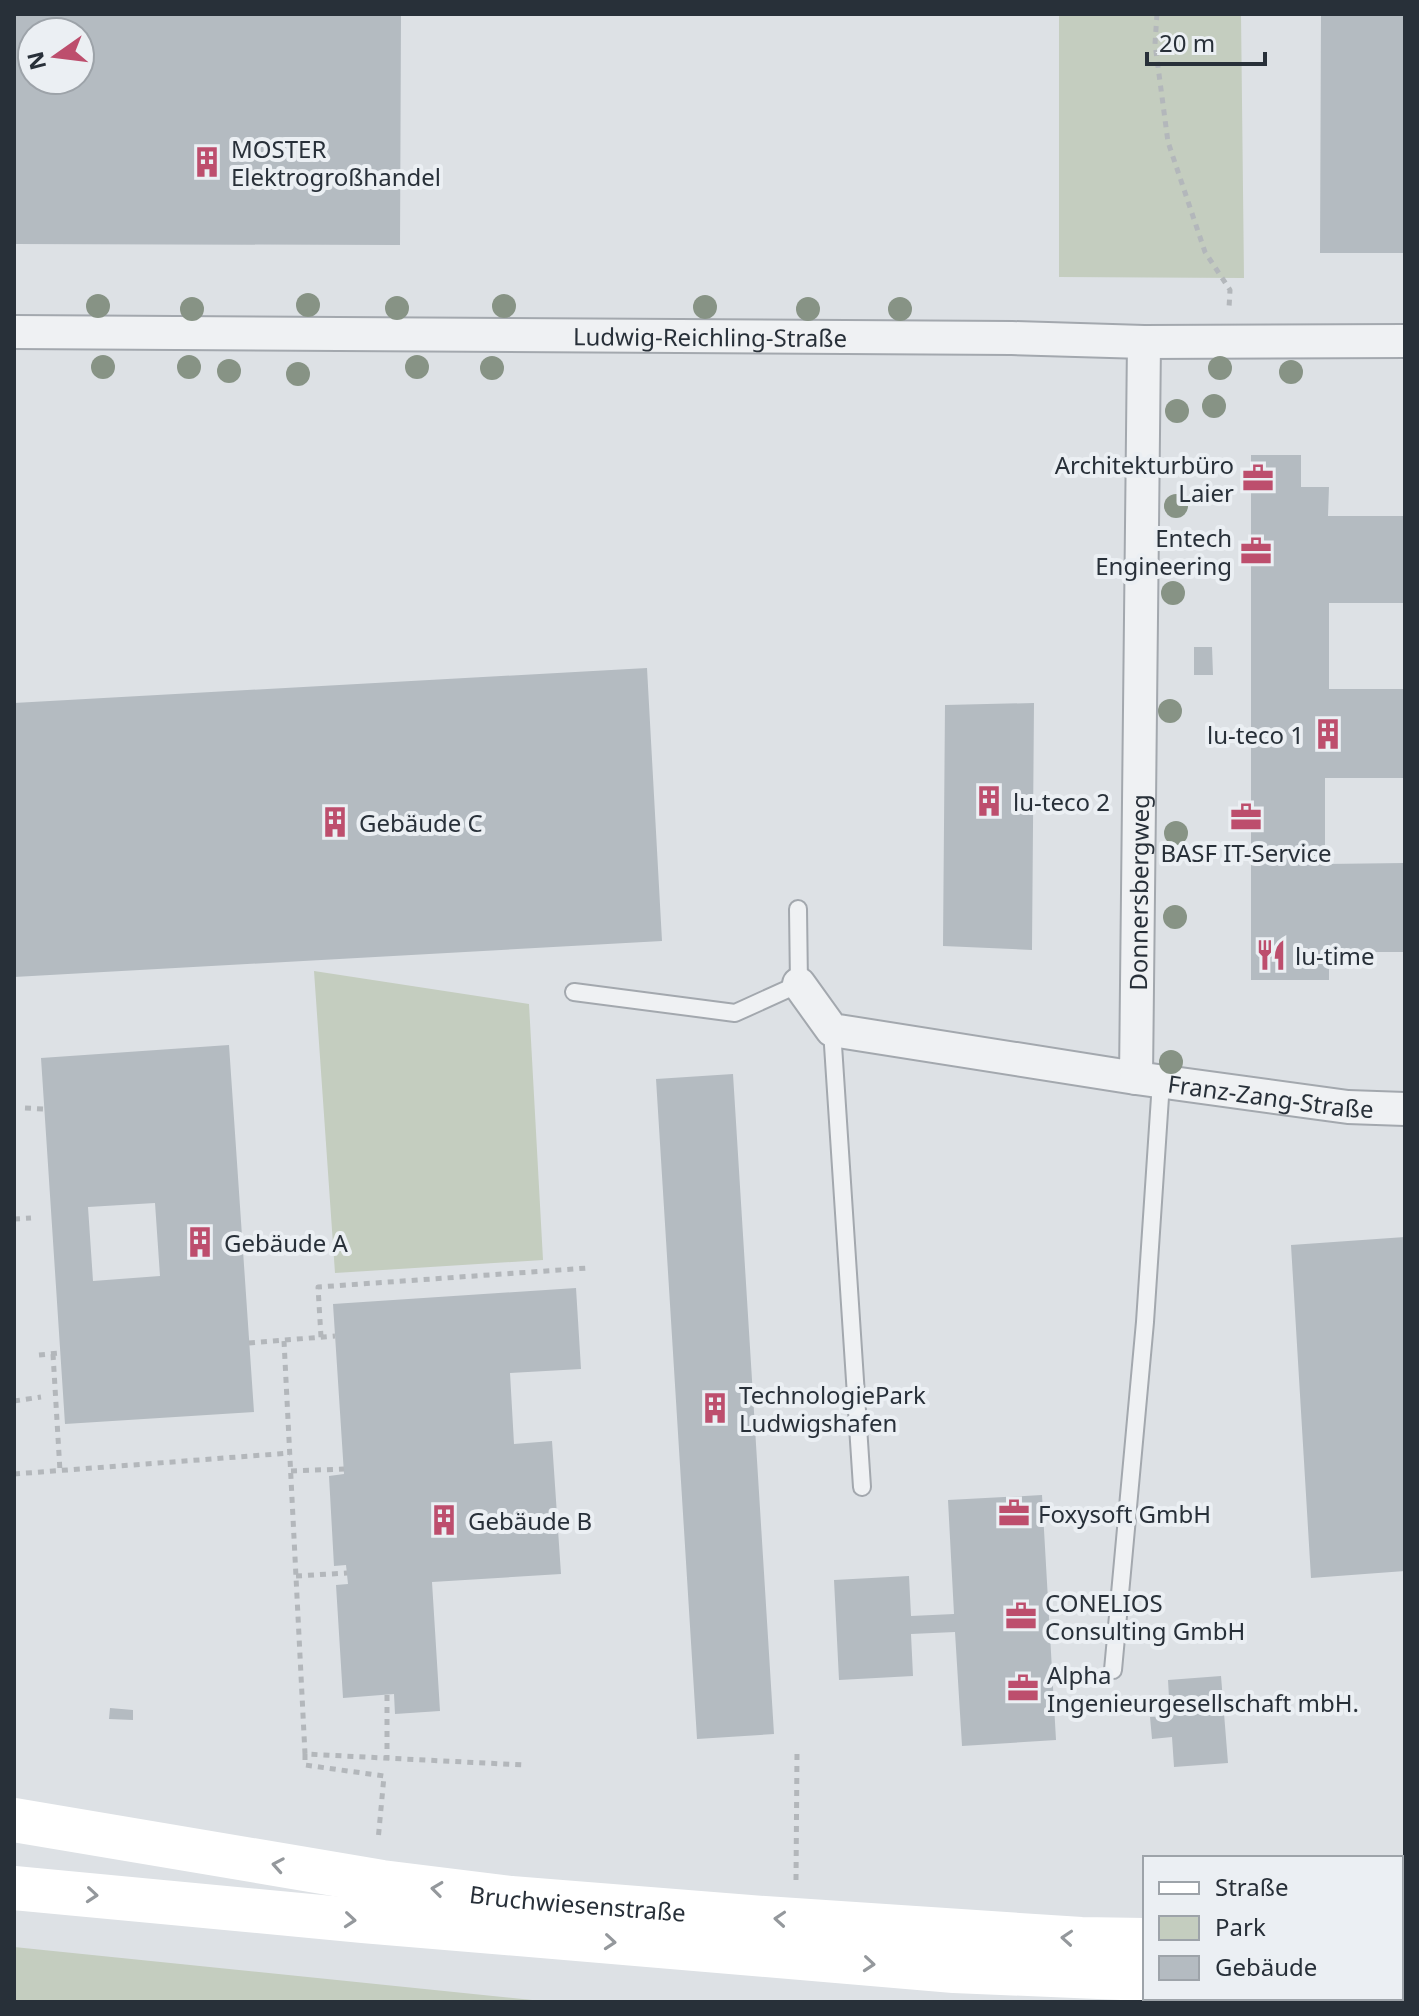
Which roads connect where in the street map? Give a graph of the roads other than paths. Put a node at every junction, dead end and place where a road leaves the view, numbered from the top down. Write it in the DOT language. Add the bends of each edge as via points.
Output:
graph roads {
  1 [pos="14,332"];
  2 [pos="1405,341"];
  3 [pos="1144,342"];
  4 [pos="798,909"];
  5 [pos="799,984"];
  6 [pos="574,992"];
  7 [pos="832,1030"];
  8 [pos="1148,1080"];
  9 [pos="1405,1109"];
  10 [pos="862,1487"];
  11 [pos="1113,1670"];
  12 [pos="14,1820"];
  13 [pos="14,1888"];
  14 [pos="1143,1940"];
  15 [pos="1143,1979"];
  1 -- 3 [label="street, Ludwig-Reichling-Straße"];
  2 -- 3 [label="street, Ludwig-Reichling-Straße"];
  3 -- 8 [label="street, Donnersbergweg"];
  4 -- 5 [label="lane"];
  5 -- 6 [label="lane" via="735,1013"];
  5 -- 7 [label="street"];
  7 -- 8 [label="street"];
  7 -- 10 [label="lane"];
  8 -- 9 [label="street, Franz-Zang-Straße" via="1348,1107"];
  8 -- 11 [label="lane" via="1145,1322"];
  14 -- 12 [label="main road, Bruchwiesenstraße, one-way" via="511,1898 382,1882"];
  13 -- 15 [label="main road, Bruchwiesenstraße, one-way" via="938,1970"];
}
